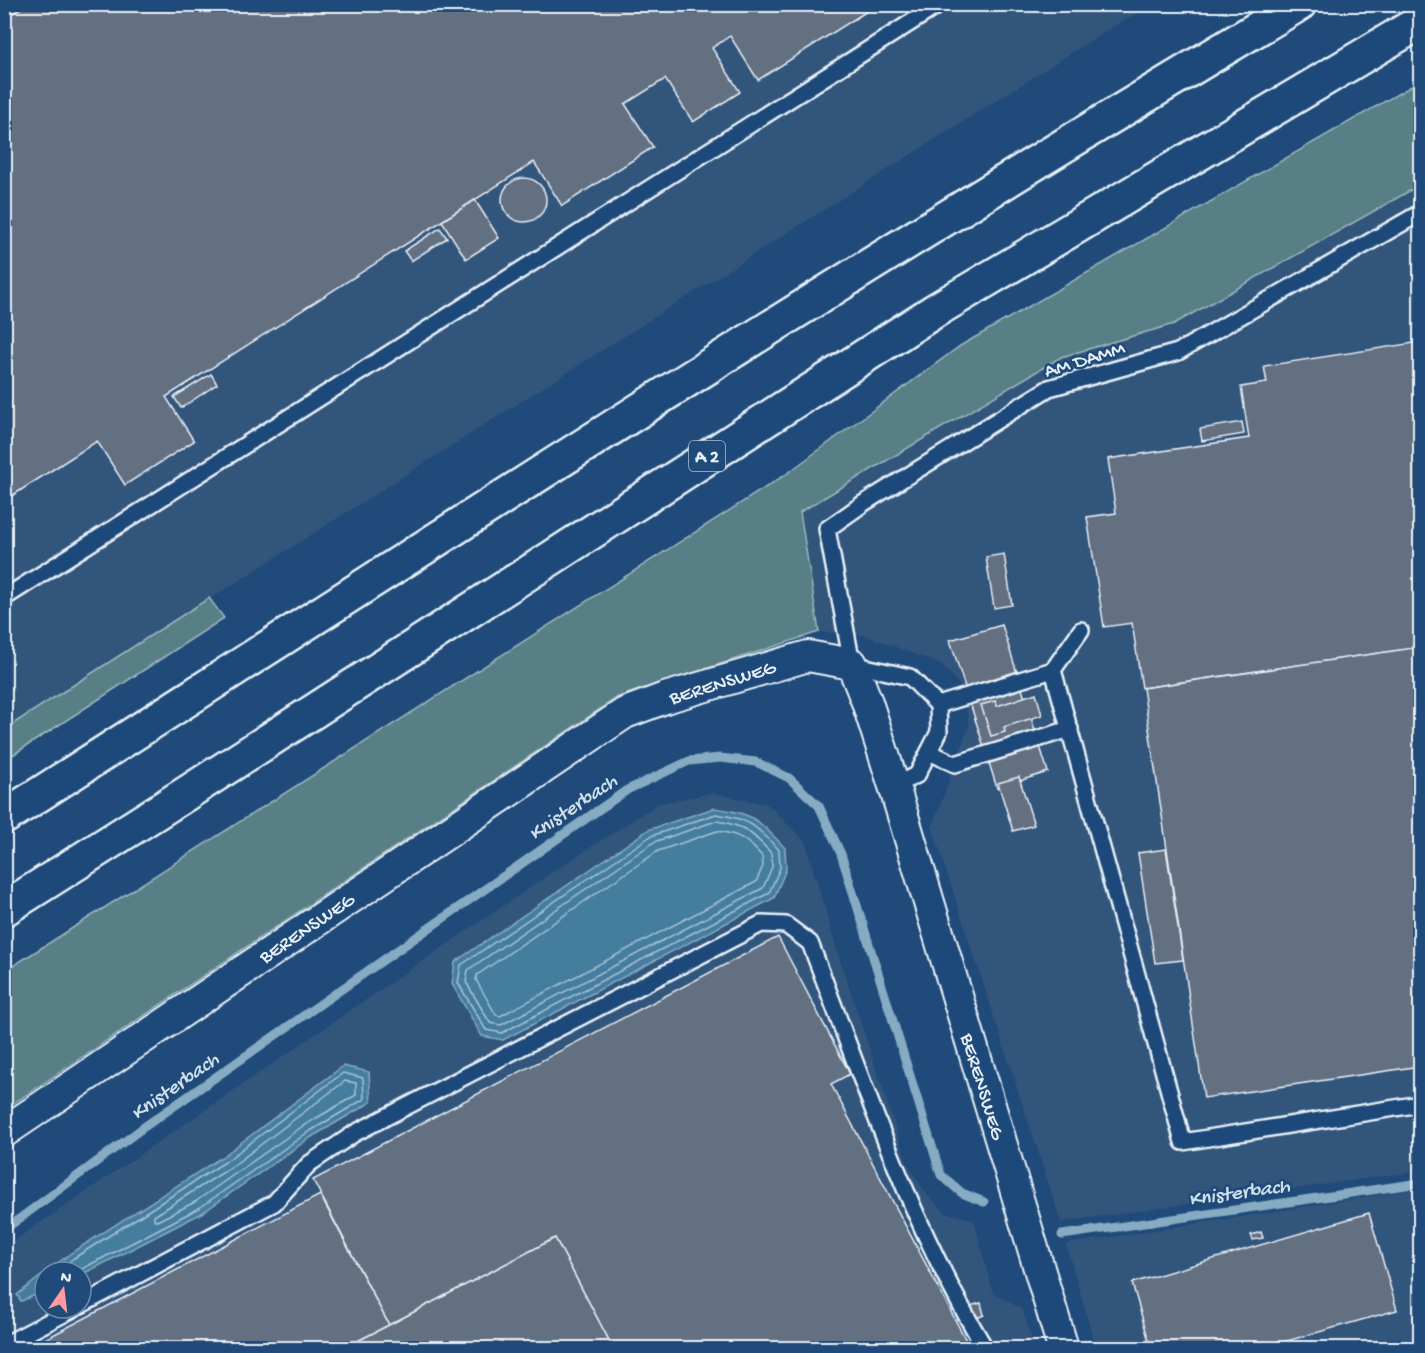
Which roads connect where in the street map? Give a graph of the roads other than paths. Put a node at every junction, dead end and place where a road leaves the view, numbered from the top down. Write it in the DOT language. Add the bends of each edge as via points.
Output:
graph roads {
  1 [pos="940,4"];
  2 [pos="1299,4"];
  3 [pos="1420,22"];
  4 [pos="1420,213"];
  5 [pos="4,598"];
  6 [pos="1081,630"];
  7 [pos="852,664"];
  8 [pos="1053,670"];
  9 [pos="938,705"];
  10 [pos="1070,729"];
  11 [pos="928,753"];
  12 [pos="894,786"];
  13 [pos="4,817"];
  14 [pos="4,909"];
  15 [pos="1420,1104"];
  16 [pos="4,1132"];
  17 [pos="93,1299"];
  18 [pos="52,1320"];
  19 [pos="4,1345"];
  20 [pos="985,1348"];
  21 [pos="1063,1348"];
  1 -- 5 [label="lane"];
  2 -- 13 [label="highway" via="657,398"];
  3 -- 14 [label="highway, A 2" via="936,310"];
  4 -- 7 [label="lane, AM DAMM" via="1178,352 1049,388 827,529"];
  6 -- 8 [label="lane"];
  7 -- 9 [label="lane" via="910,677"];
  7 -- 12 [label="street, BERENSWEG"];
  7 -- 16 [label="street, BERENSWEG" via="808,656 625,713"];
  8 -- 9 [label="lane"];
  8 -- 10 [label="lane"];
  9 -- 11 [label="lane" via="939,732"];
  10 -- 11 [label="lane" via="954,764"];
  10 -- 15 [label="lane" via="1183,1142"];
  11 -- 12 [label="lane" via="917,775"];
  12 -- 21 [label="street, BERENSWEG"];
  17 -- 20 [label="lane" via="274,1203 309,1164 354,1133 760,924 786,925 810,943 910,1203"];
  18 -- 19 [label="lane"];
}
